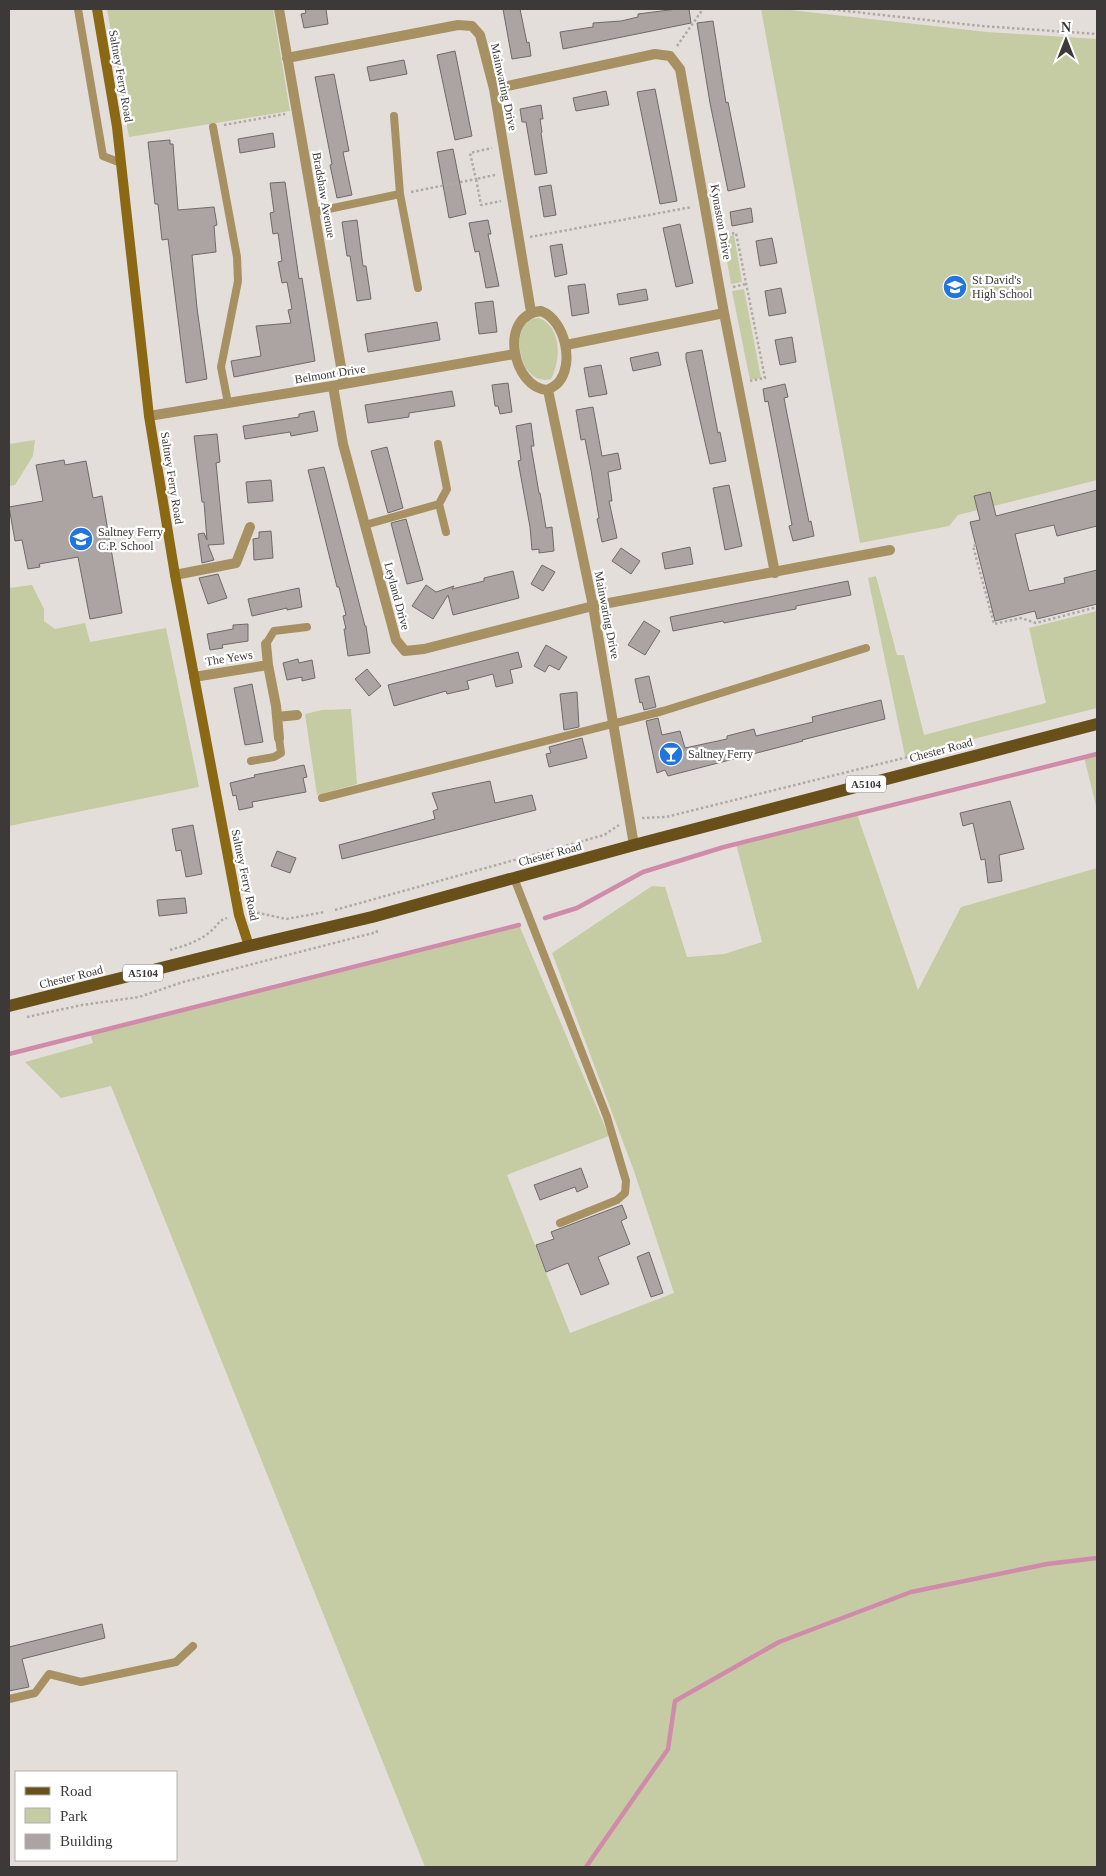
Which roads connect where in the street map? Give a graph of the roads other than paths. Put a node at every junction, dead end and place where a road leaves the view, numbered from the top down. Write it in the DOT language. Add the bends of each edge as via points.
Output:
graph roads {
  1 [pos="78,9"];
  2 [pos="97,9"];
  3 [pos="279,9"];
  4 [pos="287,58"];
  5 [pos="494,89"];
  6 [pos="394,116"];
  7 [pos="213,127"];
  8 [pos="121,164"];
  9 [pos="400,194"];
  10 [pos="314,212"];
  11 [pos="418,288"];
  12 [pos="531,312"];
  13 [pos="724,313"];
  14 [pos="566,345"];
  15 [pos="514,354"];
  16 [pos="339,385"];
  17 [pos="548,390"];
  18 [pos="228,403"];
  19 [pos="149,416"];
  20 [pos="438,444"];
  21 [pos="439,504"];
  22 [pos="365,525"];
  23 [pos="250,527"];
  24 [pos="446,532"];
  25 [pos="890,550"];
  26 [pos="775,573"];
  27 [pos="175,575"];
  28 [pos="593,606"];
  29 [pos="307,627"];
  30 [pos="266,644"];
  31 [pos="866,648"];
  32 [pos="268,665"];
  33 [pos="194,677"];
  34 [pos="297,714"];
  35 [pos="277,717"];
  36 [pos="614,724"];
  37 [pos="1097,724"];
  38 [pos="279,738"];
  39 [pos="251,761"];
  40 [pos="322,798"];
  41 [pos="634,845"];
  42 [pos="514,878"];
  43 [pos="249,946"];
  44 [pos="9,1006"];
  45 [pos="560,1223"];
  46 [pos="193,1646"];
  47 [pos="9,1699"];
  1 -- 8 [label="lane" via="103,156"];
  2 -- 8 [label="main road, Saltney Ferry Road"];
  3 -- 4 [label="street, Bradshaw Avenue"];
  4 -- 5 [label="street, Mainwaring Drive" via="458,25 472,26 480,35"];
  4 -- 10 [label="street, Bradshaw Avenue"];
  5 -- 12 [label="street, Mainwaring Drive"];
  5 -- 13 [label="street, Kynaston Drive" via="656,54 670,56 680,69"];
  6 -- 9 [label="lane"];
  7 -- 18 [label="lane" via="237,257 238,282 222,367"];
  8 -- 19 [label="main road, Saltney Ferry Road"];
  9 -- 10 [label="lane"];
  9 -- 11 [label="lane"];
  10 -- 16 [label="street, Bradshaw Avenue"];
  12 -- 14 [label="street" via="550,314"];
  12 -- 15 [label="street" via="521,320 516,330"];
  13 -- 14 [label="street"];
  13 -- 26 [label="street, Kynaston Drive"];
  14 -- 17 [label="street" via="561,378"];
  15 -- 16 [label="street, Belmont Drive"];
  15 -- 17 [label="street" via="522,371 537,388"];
  16 -- 18 [label="street, Belmont Drive"];
  16 -- 22 [label="street, Leyland Drive" via="343,444"];
  17 -- 28 [label="street, Mainwaring Drive"];
  18 -- 19 [label="street, Belmont Drive"];
  19 -- 27 [label="main road, Saltney Ferry Road"];
  20 -- 21 [label="lane" via="447,489"];
  21 -- 22 [label="lane"];
  21 -- 24 [label="lane"];
  22 -- 28 [label="street, Leyland Drive" via="396,640 405,651"];
  23 -- 27 [label="street" via="236,563"];
  25 -- 26 [label="street"];
  26 -- 28 [label="street"];
  27 -- 33 [label="main road, Saltney Ferry Road"];
  28 -- 36 [label="street, Mainwaring Drive"];
  29 -- 30 [label="lane" via="274,631"];
  30 -- 32 [label="street, The Yews"];
  31 -- 36 [label="lane"];
  32 -- 33 [label="street, The Yews"];
  32 -- 35 [label="street, The Yews"];
  33 -- 43 [label="main road, Saltney Ferry Road" via="239,915"];
  34 -- 35 [label="street"];
  35 -- 38 [label="street, The Yews"];
  36 -- 40 [label="lane"];
  36 -- 41 [label="street, Mainwaring Drive"];
  37 -- 41 [label="main road, Chester Road / A5104"];
  38 -- 39 [label="lane" via="281,753"];
  41 -- 42 [label="main road, Chester Road / A5104"];
  42 -- 43 [label="main road, Chester Road / A5104"];
  42 -- 45 [label="lane" via="607,1118 626,1181 625,1193 617,1200"];
  43 -- 44 [label="main road, Chester Road / A5104"];
  46 -- 47 [label="lane" via="176,1662 81,1682 49,1674 35,1694"];
}
